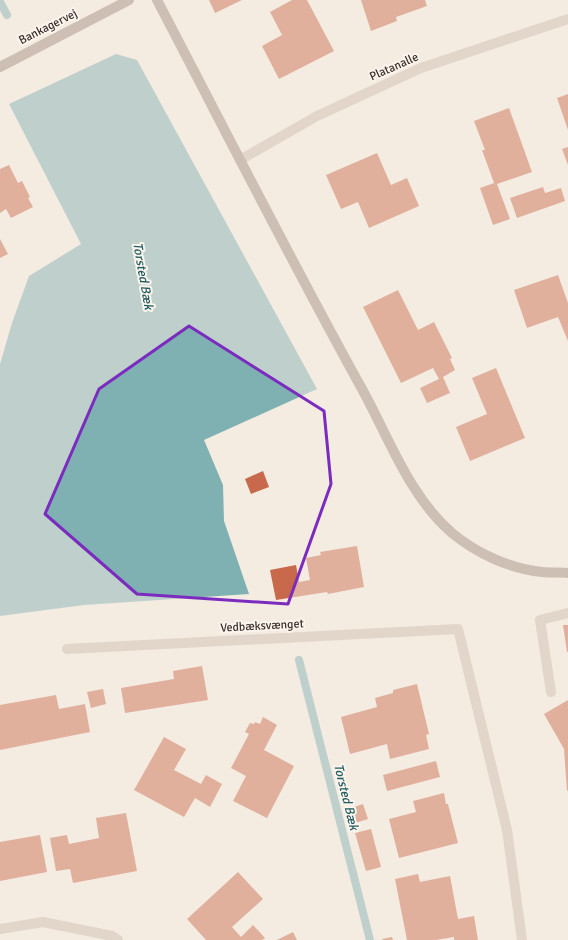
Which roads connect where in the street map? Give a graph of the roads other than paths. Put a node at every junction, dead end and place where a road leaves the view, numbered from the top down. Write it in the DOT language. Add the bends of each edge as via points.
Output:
graph roads {
  1 [pos="129,0"];
  2 [pos="158,0"];
  3 [pos="568,19"];
  4 [pos="0,67"];
  5 [pos="240,160"];
  6 [pos="568,572"];
  7 [pos="568,613"];
  8 [pos="67,649"];
  9 [pos="551,692"];
  10 [pos="0,929"];
  11 [pos="118,940"];
  12 [pos="522,940"];
  1 -- 4 [label="street, Bankagervej"];
  2 -- 5 [label="street"];
  3 -- 5 [label="street, Platanalle" via="421,68 317,116"];
  5 -- 6 [label="street" via="407,475 430,509 452,533 479,551 509,565 541,572"];
  7 -- 9 [label="street" via="540,620"];
  8 -- 12 [label="street, Vedbæksvænget" via="458,629 507,830"];
  10 -- 11 [label="street" via="43,922 112,936"];
}
